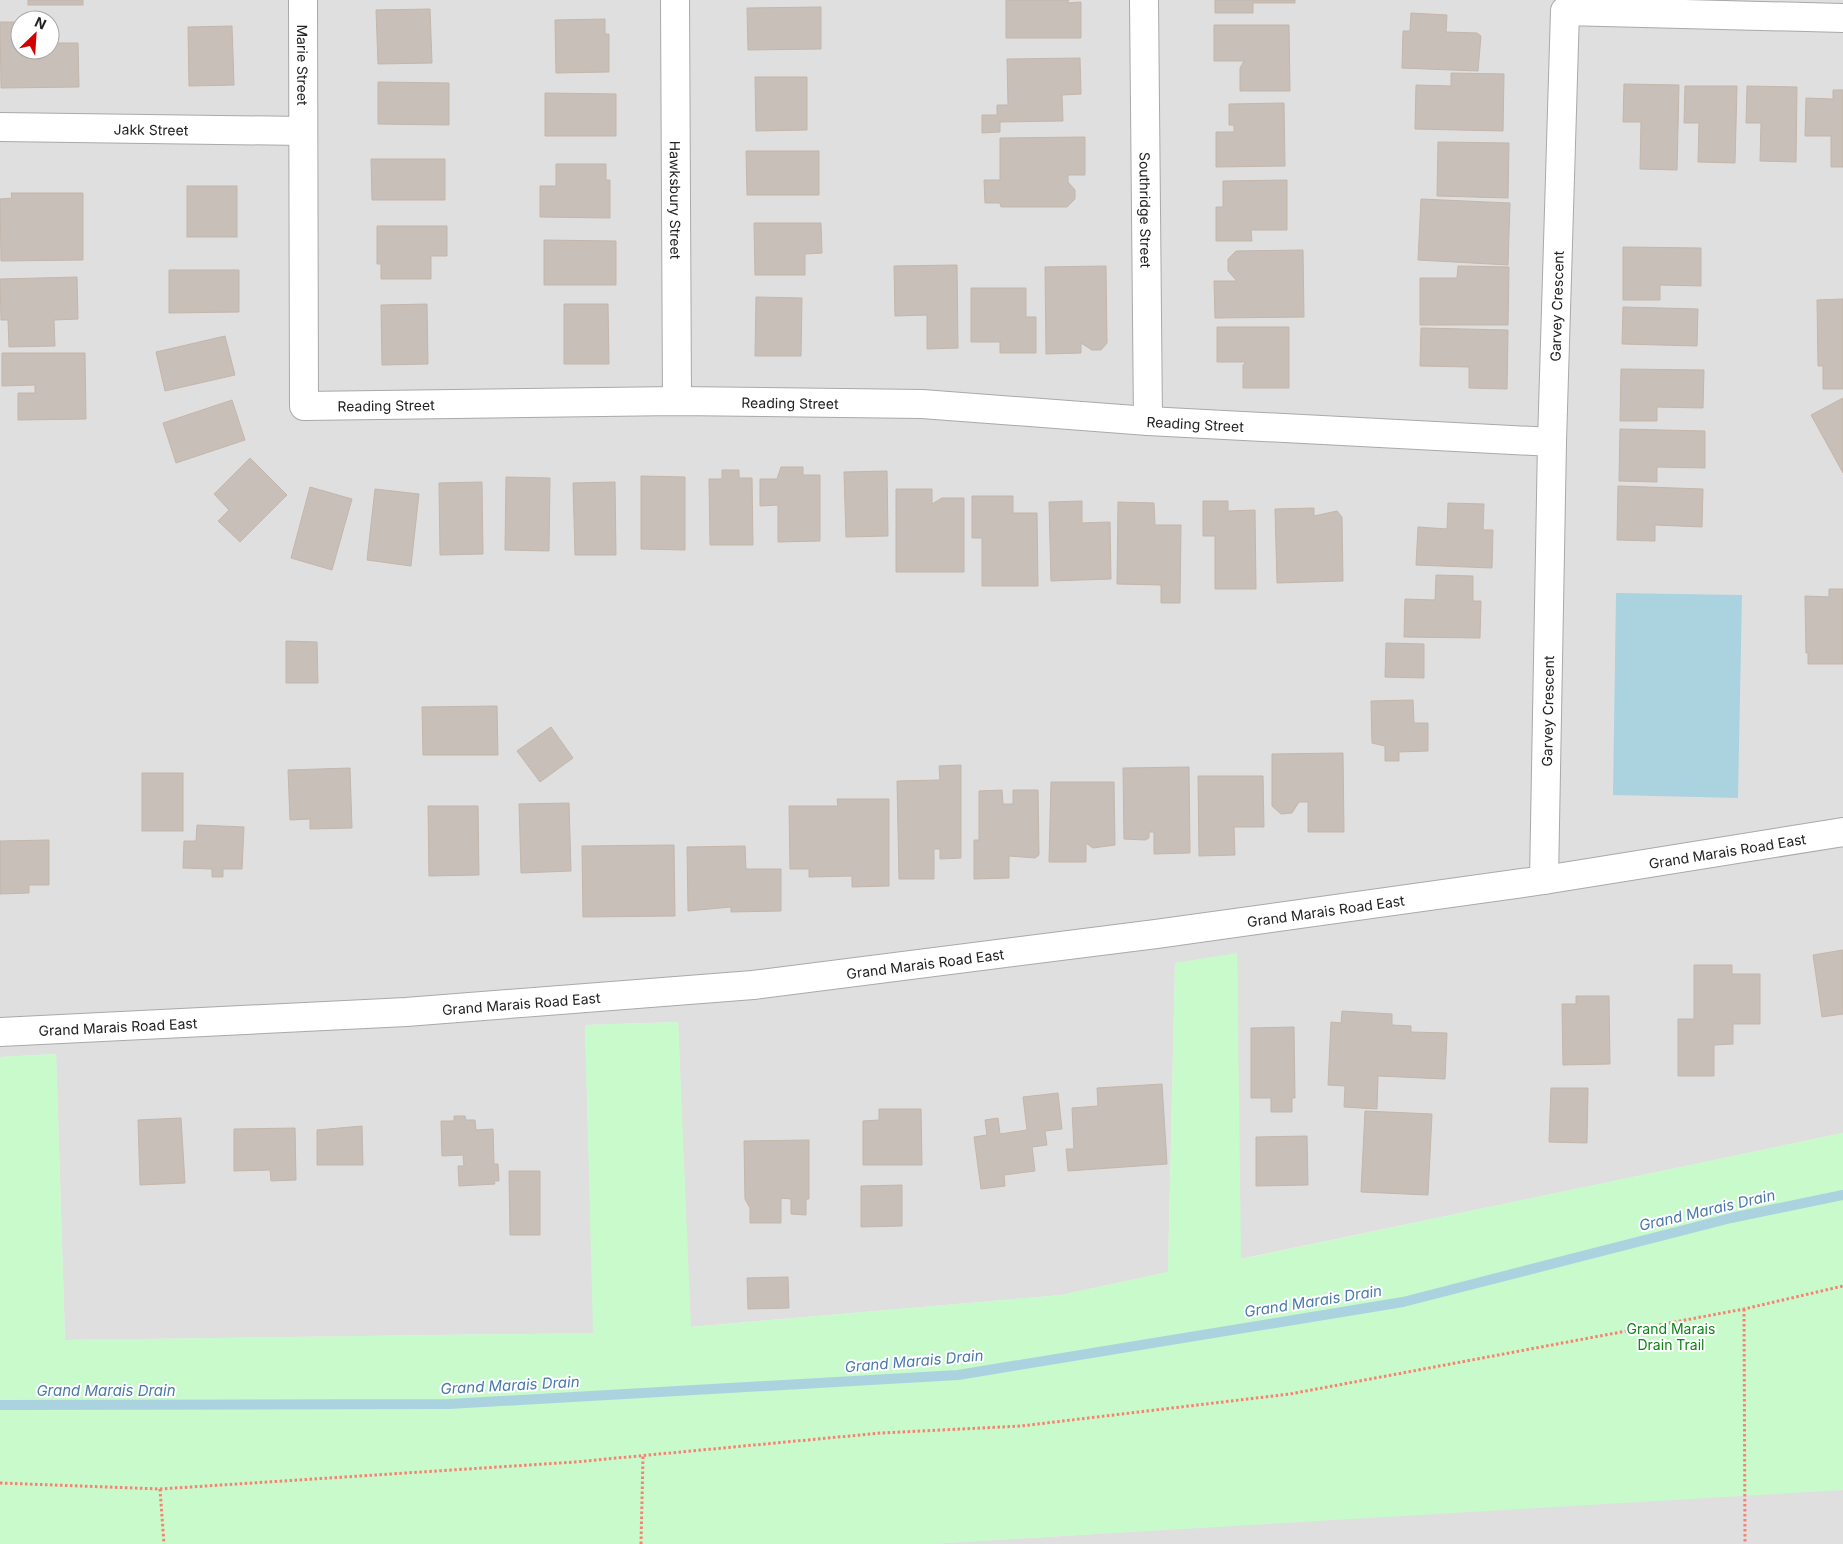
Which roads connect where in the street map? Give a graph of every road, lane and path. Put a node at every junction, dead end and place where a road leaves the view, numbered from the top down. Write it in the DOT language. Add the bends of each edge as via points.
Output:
graph roads {
  1 [pos="303,0"];
  2 [pos="675,0"];
  3 [pos="1144,0"];
  4 [pos="1843,18"];
  5 [pos="0,127"];
  6 [pos="303,130"];
  7 [pos="677,401"];
  8 [pos="1148,421"];
  9 [pos="1552,442"];
  10 [pos="1843,832"];
  11 [pos="1544,880"];
  12 [pos="0,1032"];
  13 [pos="1843,1286"];
  14 [pos="1744,1309"];
  15 [pos="643,1456"];
  16 [pos="0,1483"];
  17 [pos="160,1489"];
  18 [pos="164,1544"];
  19 [pos="641,1544"];
  20 [pos="1745,1544"];
  1 -- 6 [label="street, Marie Street"];
  2 -- 7 [label="street, Hawksbury Street"];
  3 -- 8 [label="street, Southridge Street"];
  4 -- 9 [label="street, Garvey Crescent" via="1565,11"];
  5 -- 6 [label="street, Jakk Street"];
  6 -- 7 [label="street, Reading Street" via="304,406"];
  7 -- 8 [label="street, Reading Street" via="922,404"];
  8 -- 9 [label="street, Reading Street"];
  9 -- 11 [label="street, Garvey Crescent"];
  10 -- 11 [label="street, Grand Marais Road East"];
  11 -- 12 [label="street, Grand Marais Road East" via="753,985 406,1012"];
  13 -- 14 [label="path"];
  14 -- 15 [label="path" via="1290,1394 1021,1426 880,1433"];
  14 -- 20 [label="path"];
  15 -- 17 [label="path"];
  15 -- 19 [label="path"];
  16 -- 17 [label="path"];
  17 -- 18 [label="path"];
}
